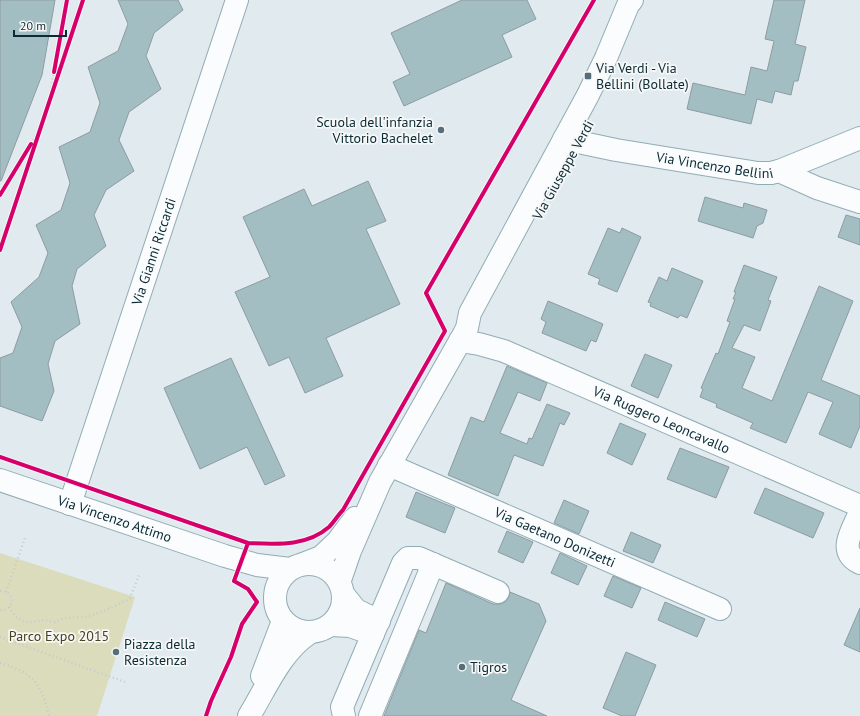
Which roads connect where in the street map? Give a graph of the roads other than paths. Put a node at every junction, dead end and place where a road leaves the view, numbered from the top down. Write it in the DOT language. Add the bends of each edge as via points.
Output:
graph roads {
  1 [pos="237,0"];
  2 [pos="632,0"];
  3 [pos="860,138"];
  4 [pos="571,141"];
  5 [pos="779,171"];
  6 [pos="860,202"];
  7 [pos="464,334"];
  8 [pos="384,474"];
  9 [pos="0,480"];
  10 [pos="70,504"];
  11 [pos="860,506"];
  12 [pos="860,512"];
  13 [pos="230,557"];
  14 [pos="860,563"];
  15 [pos="433,564"];
  16 [pos="296,566"];
  17 [pos="342,587"];
  18 [pos="498,592"];
  19 [pos="274,596"];
  20 [pos="720,609"];
  21 [pos="283,621"];
  22 [pos="331,625"];
  23 [pos="376,628"];
  24 [pos="308,634"];
  25 [pos="248,716"];
  26 [pos="344,716"];
  27 [pos="370,716"];
  1 -- 10 [label="street, Via Gianni Riccardi"];
  2 -- 4 [label="street, Via Giuseppe Verdi"];
  3 -- 5 [label="street"];
  4 -- 5 [label="street, Via Vincenzo Bellini" via="758,173"];
  4 -- 7 [label="street, Via Giuseppe Verdi" via="470,313"];
  5 -- 6 [label="street, Via Vincenzo Bellini" via="822,190"];
  7 -- 8 [label="street, Via Giuseppe Verdi"];
  7 -- 11 [label="street, Via Ruggero Leoncavallo" via="479,344 504,351"];
  8 -- 16 [label="street, Via Giuseppe Verdi" via="337,542 321,557"];
  8 -- 17 [label="street, Via Giuseppe Verdi" via="350,551"];
  8 -- 20 [label="street, Via Gaetano Donizetti"];
  9 -- 10 [label="street, Via Vincenzo Attimo"];
  10 -- 13 [label="street, Via Vincenzo Attimo"];
  12 -- 14 [label="street" via="847,546 848,554"];
  13 -- 16 [label="street, Via Vincenzo Attimo" via="257,565"];
  13 -- 19 [label="street, Via Vincenzo Attimo" via="264,582"];
  15 -- 18 [label="street"];
  15 -- 23 [label="street" via="419,558 408,558 403,563"];
  15 -- 27 [label="street"];
  16 -- 17 [label="street" via="314,564 324,567"];
  16 -- 19 [label="street" via="281,576"];
  17 -- 22 [label="street" via="342,606"];
  17 -- 23 [label="street" via="356,610"];
  19 -- 21 [label="street" via="278,615"];
  21 -- 24 [label="street" via="293,629"];
  21 -- 25 [label="street"];
  22 -- 23 [label="street"];
  22 -- 24 [label="street"];
  23 -- 26 [label="street" via="342,707"];
  24 -- 25 [label="street" via="280,663"];
}
